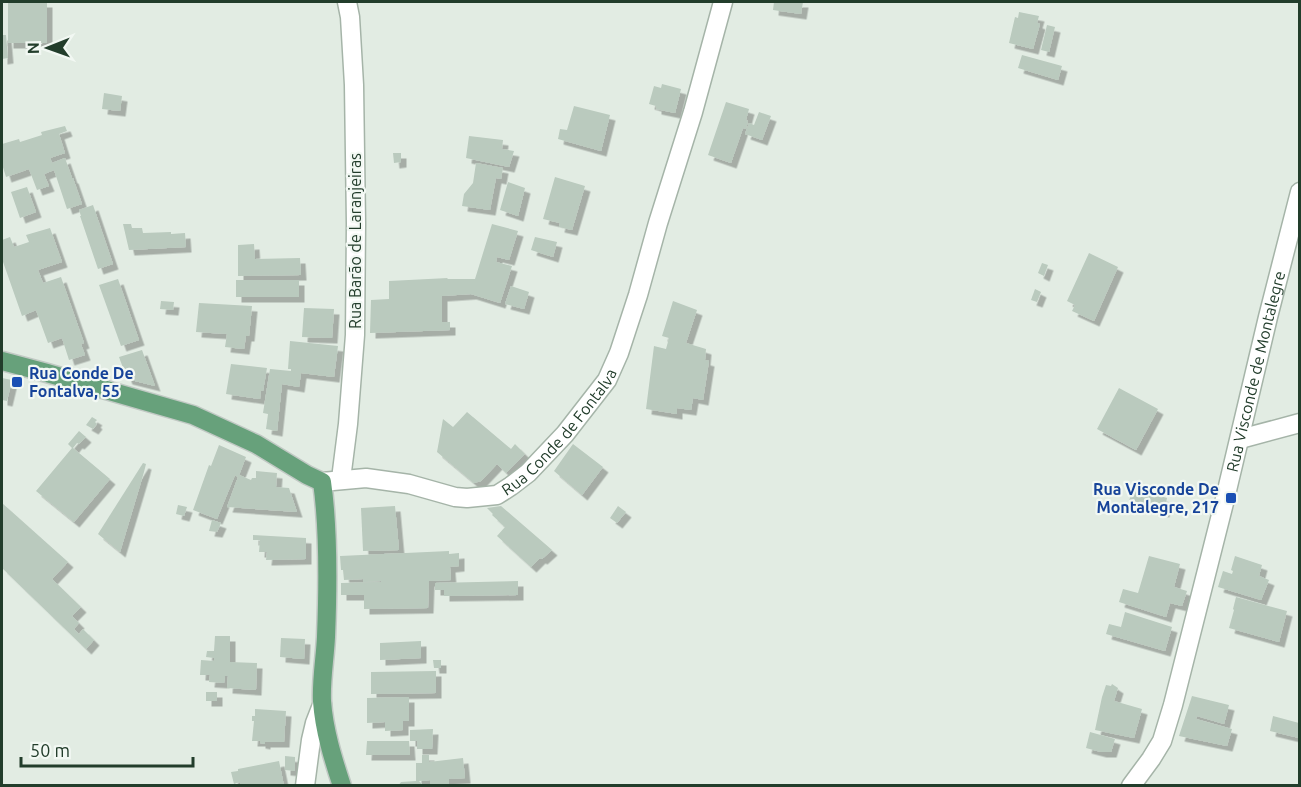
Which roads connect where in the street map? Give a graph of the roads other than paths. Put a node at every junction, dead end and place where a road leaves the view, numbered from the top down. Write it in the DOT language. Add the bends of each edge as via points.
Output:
graph roads {
  1 [pos="723,2"];
  2 [pos="352,3"];
  3 [pos="1299,192"];
  4 [pos="2,362"];
  5 [pos="1299,423"];
  6 [pos="1239,439"];
  7 [pos="341,479"];
  8 [pos="322,482"];
  9 [pos="322,705"];
  10 [pos="306,786"];
  11 [pos="342,786"];
  12 [pos="1131,786"];
  1 -- 7 [label="street, Rua Conde de Fontalva" via="619,353 607,380 571,428 528,473 497,495 455,497 409,484"];
  2 -- 7 [label="street, Rua Barão de Laranjeiras" via="354,335"];
  3 -- 6 [label="street, Rua Visconde de Montalegre"];
  4 -- 8 [label="main road" via="193,415 256,444"];
  5 -- 6 [label="street"];
  6 -- 12 [label="street, Rua Visconde de Montalegre" via="1162,741"];
  7 -- 8 [label="street, Rua Conde de Fontalva"];
  8 -- 9 [label="main road" via="327,576"];
  9 -- 10 [label="street" via="311,741"];
  9 -- 11 [label="main road"];
}
